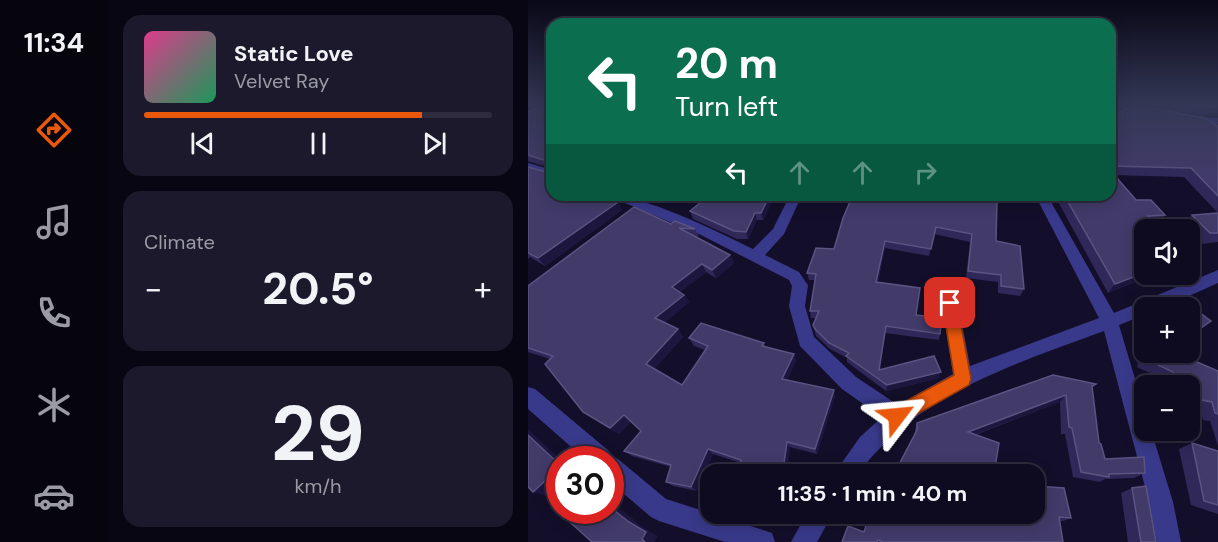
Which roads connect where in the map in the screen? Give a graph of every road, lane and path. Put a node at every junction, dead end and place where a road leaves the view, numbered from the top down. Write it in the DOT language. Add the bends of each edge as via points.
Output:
graph roads {
  1 [pos="546,163"];
  2 [pos="531,168"];
  3 [pos="546,172"];
  4 [pos="630,201"];
  5 [pos="793,201"];
  6 [pos="1044,201"];
  7 [pos="642,205"];
  8 [pos="625,217"];
  9 [pos="755,257"];
  10 [pos="1218,276"];
  11 [pos="950,303"];
  12 [pos="1110,322"];
  13 [pos="963,379"];
  14 [pos="528,396"];
  15 [pos="897,416"];
  16 [pos="586,446"];
  17 [pos="850,464"];
  18 [pos="624,479"];
  19 [pos="814,524"];
  20 [pos="763,542"];
  21 [pos="803,542"];
  22 [pos="1169,542"];
  1 -- 2 [label="street"];
  2 -- 3 [label="street"];
  4 -- 7 [label="street"];
  5 -- 9 [label="street" via="778,231"];
  6 -- 12 [label="street"];
  7 -- 8 [label="street"];
  7 -- 9 [label="street"];
  9 -- 15 [label="street" via="794,276 800,285 797,306 806,341 849,383"];
  10 -- 12 [label="street"];
  11 -- 13 [label="street"];
  12 -- 13 [label="street" via="997,362"];
  12 -- 22 [label="street"];
  13 -- 15 [label="street"];
  14 -- 16 [label="street"];
  15 -- 17 [label="street" via="856,454"];
  18 -- 20 [label="street" via="659,509"];
  19 -- 21 [label="street"];
}
